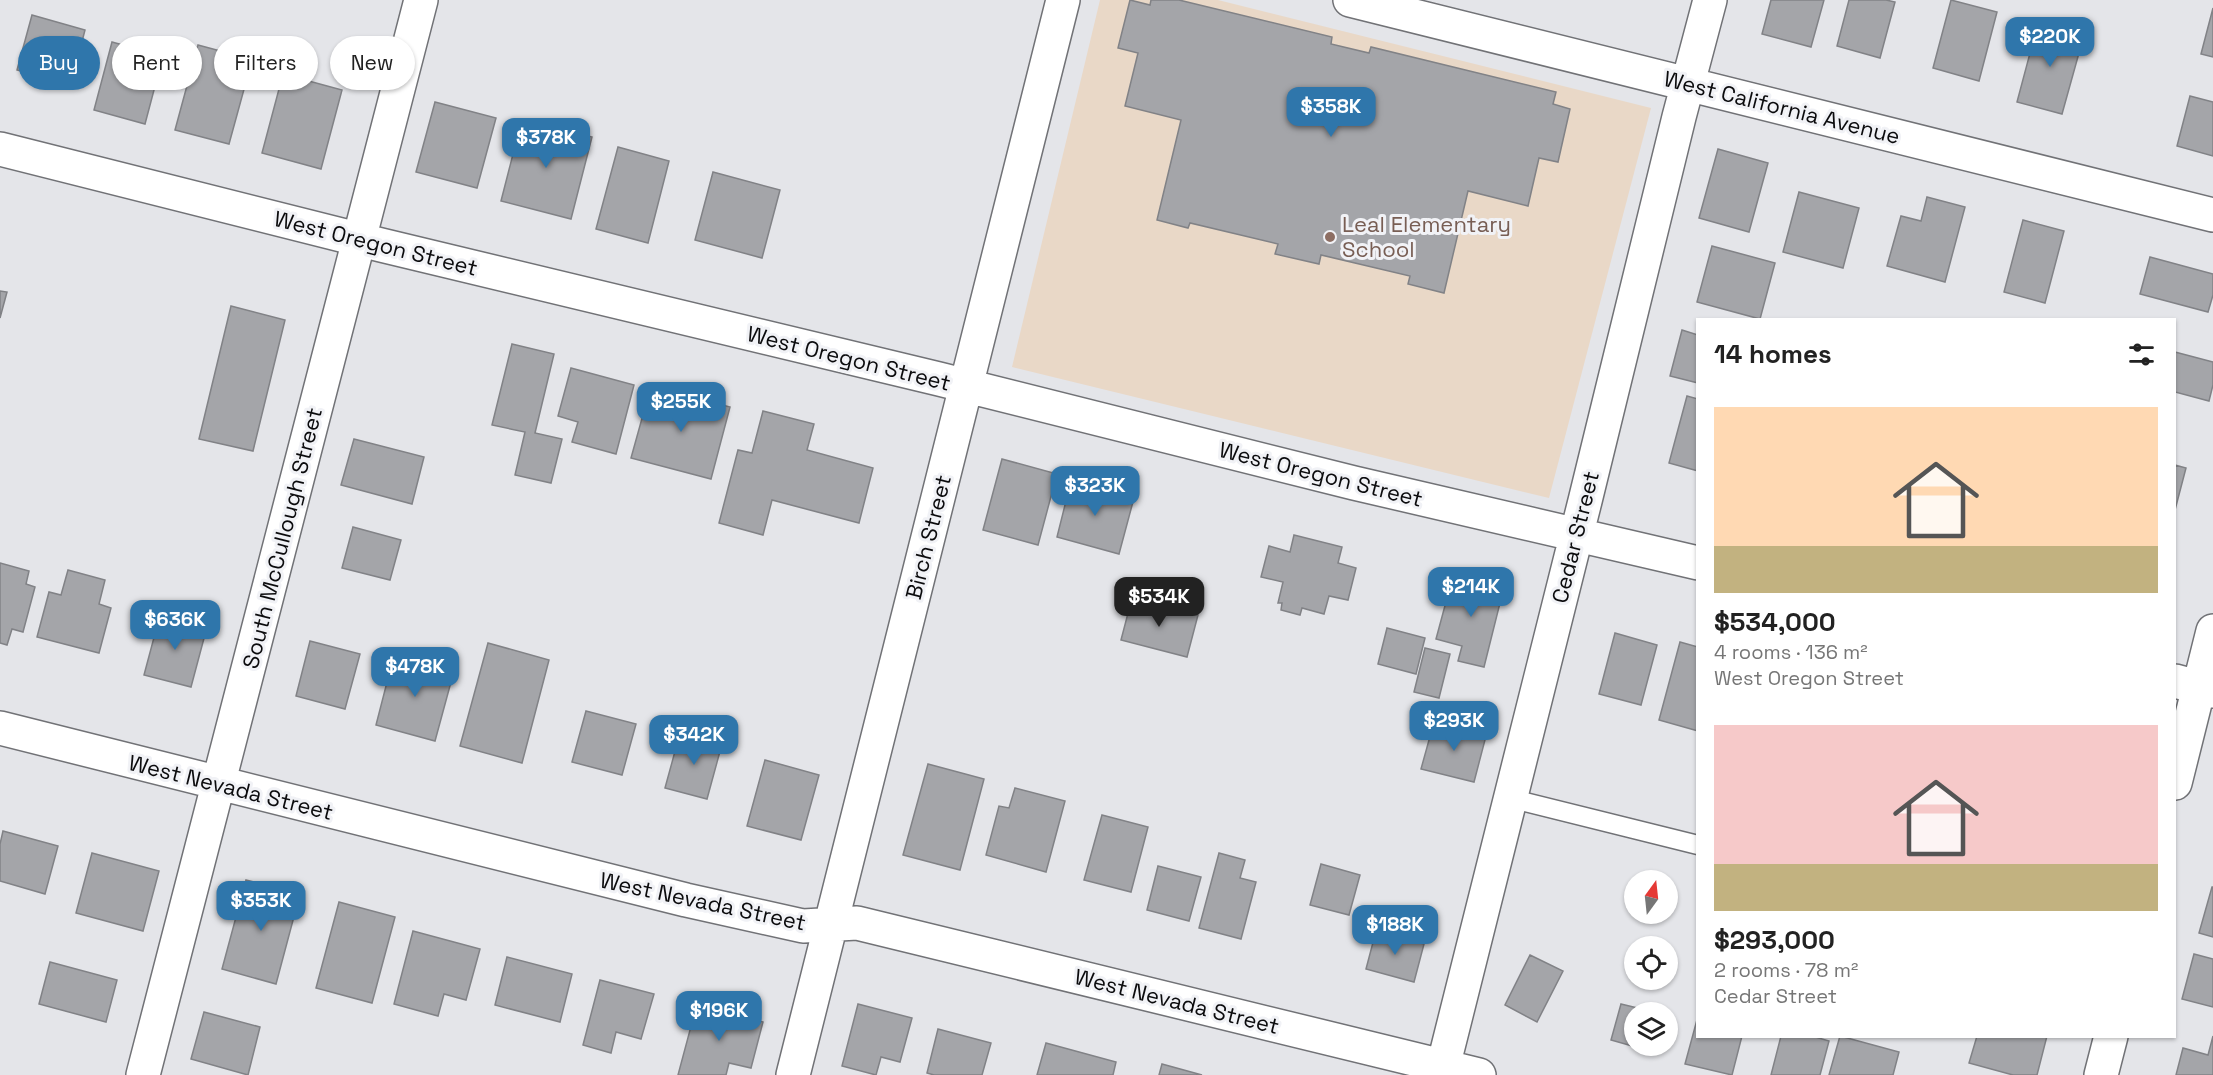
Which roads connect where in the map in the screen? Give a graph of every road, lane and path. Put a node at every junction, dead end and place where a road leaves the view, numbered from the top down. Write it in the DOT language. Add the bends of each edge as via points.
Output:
graph roads {
  1 [pos="421,0"];
  2 [pos="1063,0"];
  3 [pos="1350,0"];
  4 [pos="1710,0"];
  5 [pos="1688,83"];
  6 [pos="0,149"];
  7 [pos="2213,215"];
  8 [pos="359,239"];
  9 [pos="965,386"];
  10 [pos="1576,533"];
  11 [pos="1696,563"];
  12 [pos="2213,631"];
  13 [pos="2196,686"];
  14 [pos="0,728"];
  15 [pos="2176,778"];
  16 [pos="218,784"];
  17 [pos="1509,798"];
  18 [pos="1696,845"];
  19 [pos="830,925"];
  20 [pos="2110,1038"];
  21 [pos="1442,1071"];
  22 [pos="143,1075"];
  23 [pos="793,1075"];
  24 [pos="1479,1075"];
  25 [pos="2101,1075"];
  1 -- 8 [label="street, South McCullough Street"];
  2 -- 9 [label="street, Birch Street"];
  3 -- 5 [label="street, West California Avenue"];
  4 -- 5 [label="street, Cedar Street"];
  5 -- 7 [label="street, West California Avenue"];
  5 -- 10 [label="street, Cedar Street"];
  6 -- 8 [label="street, West Oregon Street"];
  8 -- 9 [label="street, West Oregon Street"];
  8 -- 16 [label="street, South McCullough Street"];
  9 -- 10 [label="street, West Oregon Street" via="1342,480"];
  9 -- 19 [label="street, Birch Street"];
  10 -- 11 [label="street, West Oregon Street"];
  10 -- 17 [label="street, Cedar Street"];
  12 -- 13 [label="street"];
  13 -- 15 [label="street"];
  14 -- 16 [label="street, West Nevada Street"];
  16 -- 19 [label="street, West Nevada Street" via="686,900 803,926"];
  16 -- 22 [label="street, South McCullough Street"];
  17 -- 18 [label="lane"];
  17 -- 21 [label="street, Cedar Street"];
  19 -- 21 [label="street, West Nevada Street" via="857,923"];
  19 -- 23 [label="street, Birch Street"];
  20 -- 25 [label="street"];
  21 -- 24 [label="street, West Nevada Street"];
}
